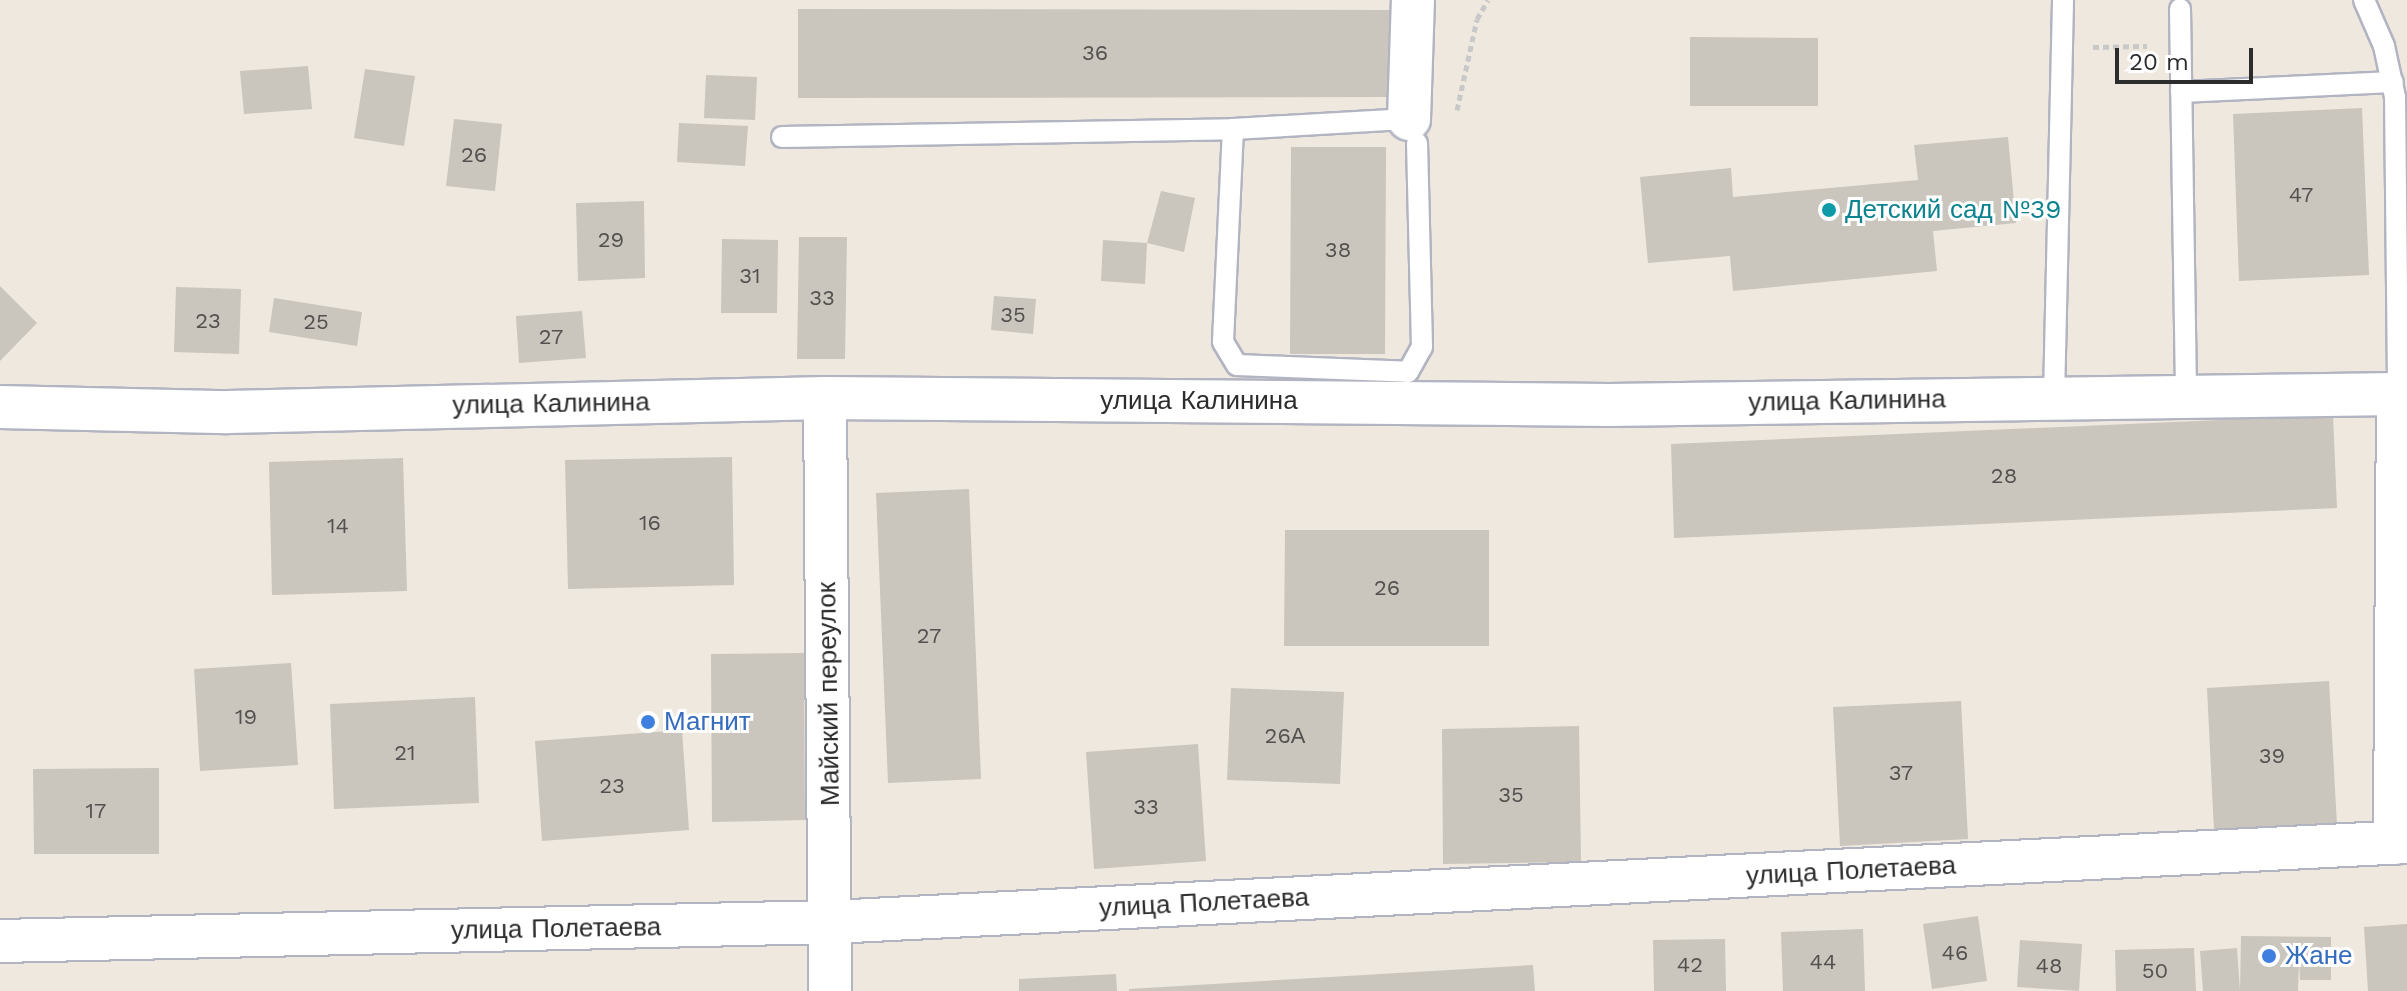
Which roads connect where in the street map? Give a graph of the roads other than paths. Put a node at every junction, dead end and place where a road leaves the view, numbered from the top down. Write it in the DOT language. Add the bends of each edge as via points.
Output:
graph roads {
  1 [pos="1413,0"];
  2 [pos="2063,0"];
  3 [pos="2364,0"];
  4 [pos="2180,9"];
  5 [pos="2393,82"];
  6 [pos="2181,92"];
  7 [pos="1233,129"];
  8 [pos="1413,131"];
  9 [pos="782,137"];
  10 [pos="2398,394"];
  11 [pos="2186,396"];
  12 [pos="825,398"];
  13 [pos="2054,398"];
  14 [pos="0,407"];
  15 [pos="2401,843"];
  16 [pos="832,922"];
  17 [pos="0,941"];
  18 [pos="830,991"];
  1 -- 8 [label="street"];
  2 -- 13 [label="lane"];
  3 -- 5 [label="lane"];
  4 -- 6 [label="lane"];
  5 -- 6 [label="lane"];
  5 -- 10 [label="lane"];
  6 -- 11 [label="lane"];
  7 -- 8 [label="lane"];
  7 -- 8 [label="lane" via="1223,342 1237,365 1408,372 1422,347"];
  7 -- 9 [label="lane"];
  10 -- 11 [label="street, улица Калинина"];
  10 -- 15 [label="street"];
  11 -- 13 [label="street, улица Калинина"];
  12 -- 13 [label="street, улица Калинина" via="1609,405"];
  12 -- 14 [label="street, улица Калинина" via="228,412"];
  12 -- 16 [label="street, Майский переулок"];
  15 -- 16 [label="street, улица Полетаева"];
  16 -- 17 [label="street, улица Полетаева"];
  16 -- 18 [label="street, Майский переулок"];
}
